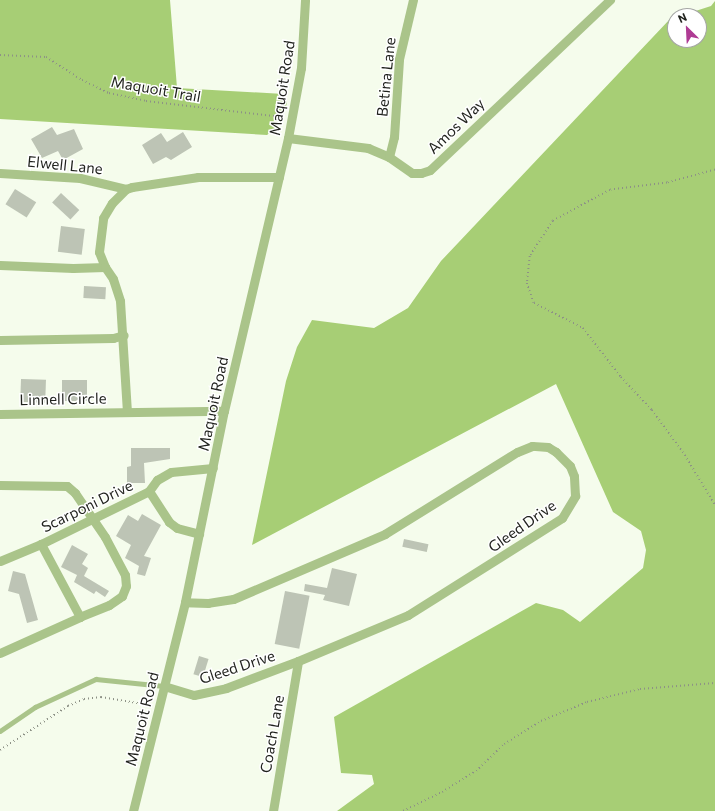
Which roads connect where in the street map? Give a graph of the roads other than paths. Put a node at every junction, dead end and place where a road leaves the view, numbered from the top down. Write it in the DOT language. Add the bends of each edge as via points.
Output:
graph roads {
  1 [pos="305,0"];
  2 [pos="413,0"];
  3 [pos="610,0"];
  4 [pos="288,138"];
  5 [pos="389,157"];
  6 [pos="0,173"];
  7 [pos="279,177"];
  8 [pos="126,189"];
  9 [pos="0,264"];
  10 [pos="105,267"];
  11 [pos="124,335"];
  12 [pos="0,340"];
  13 [pos="224,411"];
  14 [pos="127,412"];
  15 [pos="0,414"];
  16 [pos="213,468"];
  17 [pos="0,485"];
  18 [pos="149,491"];
  19 [pos="92,518"];
  20 [pos="199,534"];
  21 [pos="41,544"];
  22 [pos="0,561"];
  23 [pos="185,602"];
  24 [pos="80,617"];
  25 [pos="0,653"];
  26 [pos="298,661"];
  27 [pos="164,686"];
  28 [pos="0,731"];
  29 [pos="134,811"];
  30 [pos="273,811"];
  1 -- 4 [label="street, Maquoit Road" via="304,47"];
  2 -- 5 [label="street, Betina Lane" via="399,59 394,137"];
  3 -- 5 [label="street, Amos Way" via="430,170 412,173"];
  4 -- 5 [label="street, Amos Way" via="368,148"];
  4 -- 7 [label="street, Maquoit Road"];
  6 -- 8 [label="street, Elwell Lane" via="80,178"];
  7 -- 8 [label="street" via="198,177"];
  7 -- 13 [label="street, Maquoit Road"];
  8 -- 10 [label="street" via="112,203 103,218 99,252"];
  9 -- 10 [label="street"];
  10 -- 11 [label="street, Linnell Circle" via="118,290"];
  11 -- 12 [label="street" via="112,338"];
  11 -- 14 [label="street, Linnell Circle"];
  13 -- 14 [label="street, Linnell Circle"];
  13 -- 16 [label="street, Maquoit Road"];
  14 -- 15 [label="street, Linnell Circle"];
  16 -- 18 [label="street" via="171,472 157,480"];
  16 -- 20 [label="street, Maquoit Road"];
  17 -- 19 [label="street" via="67,486"];
  18 -- 19 [label="street, Scarponi Drive"];
  18 -- 20 [label="street, Scarponi Drive" via="169,522 176,528"];
  19 -- 21 [label="street, Scarponi Drive"];
  19 -- 24 [label="street" via="121,565 126,586 122,596"];
  20 -- 23 [label="street, Maquoit Road"];
  21 -- 22 [label="street"];
  21 -- 24 [label="street, Scarponi Drive"];
  23 -- 26 [label="street, Gleed Drive" via="208,603 233,599 385,534 524,449 540,445 548,447 570,466 576,486 575,496 567,512 549,528 408,615"];
  23 -- 27 [label="street, Maquoit Road"];
  24 -- 25 [label="street"];
  26 -- 27 [label="street, Gleed Drive" via="210,692 194,695"];
  26 -- 30 [label="street, Coach Lane"];
  27 -- 28 [label="lane" via="96,679 35,707"];
  27 -- 29 [label="street, Maquoit Road"];
}
